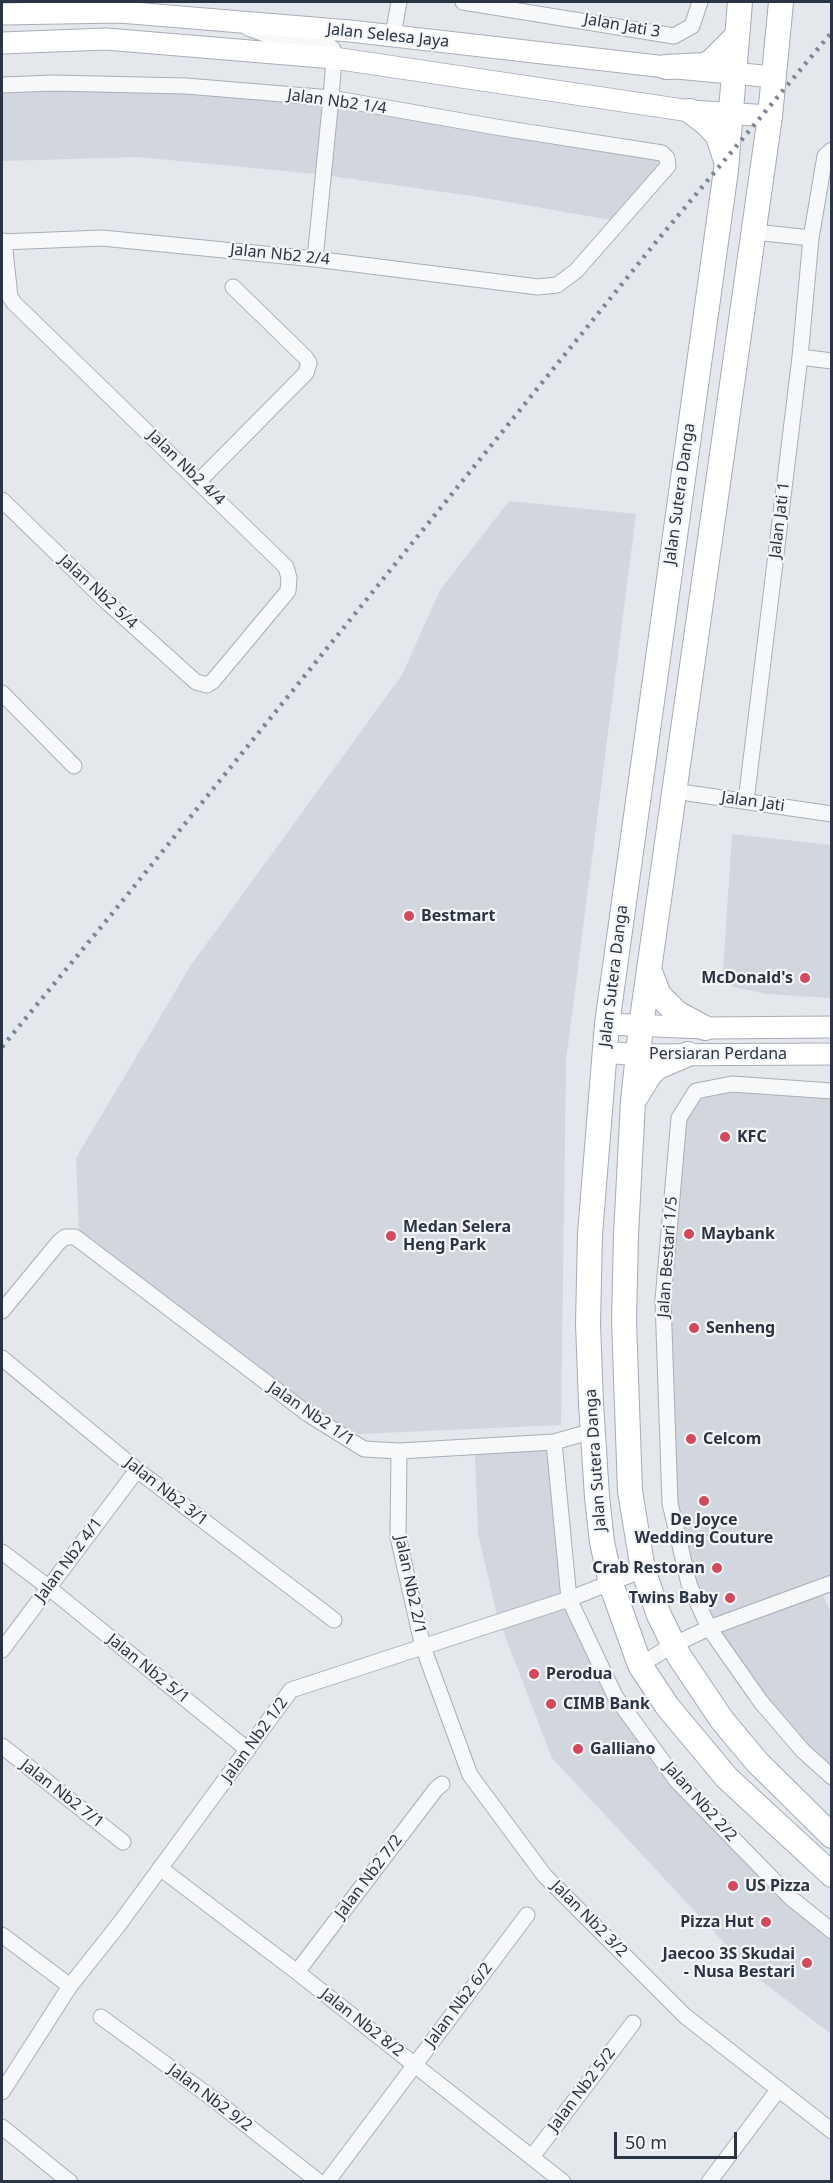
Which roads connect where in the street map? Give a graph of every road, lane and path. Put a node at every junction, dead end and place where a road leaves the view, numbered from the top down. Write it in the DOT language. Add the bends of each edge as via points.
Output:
graph roads {
  1 [pos="399,2"];
  2 [pos="463,2"];
  3 [pos="700,2"];
  4 [pos="740,2"];
  5 [pos="781,2"];
  6 [pos="544,8"];
  7 [pos="2,14"];
  8 [pos="231,22"];
  9 [pos="393,35"];
  10 [pos="736,37"];
  11 [pos="2,43"];
  12 [pos="334,58"];
  13 [pos="666,67"];
  14 [pos="733,75"];
  15 [pos="774,77"];
  16 [pos="2,85"];
  17 [pos="331,98"];
  18 [pos="690,111"];
  19 [pos="730,113"];
  20 [pos="770,116"];
  21 [pos="831,150"];
  22 [pos="727,164"];
  23 [pos="754,232"];
  24 [pos="811,238"];
  25 [pos="3,242"];
  26 [pos="315,259"];
  27 [pos="557,285"];
  28 [pos="233,287"];
  29 [pos="800,357"];
  30 [pos="831,361"];
  31 [pos="199,481"];
  32 [pos="2,500"];
  33 [pos="196,682"];
  34 [pos="2,693"];
  35 [pos="74,766"];
  36 [pos="674,790"];
  37 [pos="746,801"];
  38 [pos="831,814"];
  39 [pos="649,969"];
  40 [pos="607,1024"];
  41 [pos="642,1026"];
  42 [pos="705,1028"];
  43 [pos="831,1028"];
  44 [pos="604,1052"];
  45 [pos="639,1054"];
  46 [pos="688,1054"];
  47 [pos="831,1054"];
  48 [pos="831,1092"];
  49 [pos="633,1101"];
  50 [pos="2,1311"];
  51 [pos="2,1358"];
  52 [pos="593,1431"];
  53 [pos="554,1442"];
  54 [pos="399,1451"];
  55 [pos="137,1470"];
  56 [pos="2,1552"];
  57 [pos="643,1570"];
  58 [pos="611,1584"];
  59 [pos="827,1585"];
  60 [pos="48,1587"];
  61 [pos="569,1599"];
  62 [pos="334,1620"];
  63 [pos="709,1628"];
  64 [pos="674,1645"];
  65 [pos="423,1647"];
  66 [pos="2,1650"];
  67 [pos="640,1665"];
  68 [pos="2,1746"];
  69 [pos="248,1750"];
  70 [pos="831,1777"];
  71 [pos="442,1784"];
  72 [pos="831,1836"];
  73 [pos="123,1842"];
  74 [pos="160,1868"];
  75 [pos="831,1875"];
  76 [pos="527,1915"];
  77 [pos="831,1931"];
  78 [pos="2,1935"];
  79 [pos="297,1972"];
  80 [pos="70,1986"];
  81 [pos="101,2017"];
  82 [pos="633,2023"];
  83 [pos="414,2064"];
  84 [pos="778,2090"];
  85 [pos="2,2092"];
  86 [pos="2,2127"];
  87 [pos="831,2131"];
  88 [pos="532,2157"];
  89 [pos="70,2181"];
  90 [pos="318,2181"];
  91 [pos="327,2181"];
  92 [pos="563,2181"];
  93 [pos="709,2181"];
  1 -- 9 [label="street"];
  2 -- 6 [label="street, Jalan Jati 3"];
  3 -- 6 [label="street, Jalan Jati 3" via="692,26 674,36"];
  4 -- 10 [label="main road, Jalan Sutera Danga"];
  5 -- 15 [label="main road, Jalan Sutera Danga"];
  7 -- 8 [label="main road, Jalan Selesa Jaya" via="120,12"];
  8 -- 9 [label="main road, Jalan Selesa Jaya"];
  8 -- 12 [label="street" via="270,36 327,44 333,49"];
  9 -- 13 [label="main road, Jalan Selesa Jaya"];
  10 -- 13 [label="main road" via="704,65"];
  10 -- 14 [label="main road, Jalan Sutera Danga"];
  11 -- 12 [label="main road, Jalan Selesa Jaya" via="106,39"];
  12 -- 17 [label="street"];
  12 -- 18 [label="main road, Jalan Selesa Jaya"];
  13 -- 14 [label="main road, Jalan Selesa Jaya"];
  14 -- 15 [label="main road, Jalan Selesa Jaya"];
  14 -- 19 [label="main road, Jalan Sutera Danga"];
  15 -- 20 [label="main road, Jalan Sutera Danga"];
  16 -- 17 [label="street, Jalan Nb2 1/4" via="186,86"];
  17 -- 26 [label="street"];
  17 -- 27 [label="street, Jalan Nb2 1/4" via="662,153 668,158 668,166 576,271"];
  18 -- 19 [label="main road, Jalan Selesa Jaya"];
  18 -- 22 [label="main road" via="718,136"];
  19 -- 20 [label="main road, Jalan Selesa Jaya"];
  19 -- 22 [label="main road, Jalan Sutera Danga"];
  20 -- 23 [label="main road, Jalan Sutera Danga"];
  21 -- 24 [label="street, Jalan Jati 1" via="825,156"];
  22 -- 40 [label="main road, Jalan Sutera Danga"];
  23 -- 24 [label="street"];
  23 -- 36 [label="main road, Jalan Sutera Danga"];
  24 -- 29 [label="street, Jalan Jati 1"];
  25 -- 26 [label="street, Jalan Nb2 2/4" via="102,238"];
  25 -- 31 [label="street, Jalan Nb2 4/4" via="14,303"];
  26 -- 27 [label="street, Jalan Nb2 2/4" via="538,287"];
  28 -- 31 [label="street" via="309,363 306,373"];
  29 -- 30 [label="street"];
  29 -- 37 [label="street, Jalan Jati 1"];
  31 -- 33 [label="street, Jalan Nb2 4/4" via="286,567 290,579 288,591 213,681 207,685"];
  32 -- 33 [label="street, Jalan Nb2 5/4"];
  34 -- 35 [label="street"];
  36 -- 37 [label="street, Jalan Jati"];
  36 -- 39 [label="main road, Jalan Sutera Danga"];
  37 -- 38 [label="street, Jalan Jati"];
  39 -- 41 [label="main road, Jalan Sutera Danga"];
  39 -- 42 [label="main road" via="659,995 677,1013"];
  40 -- 41 [label="main road, Persiaran Perdana"];
  40 -- 44 [label="main road, Jalan Sutera Danga"];
  41 -- 42 [label="main road, Persiaran Perdana"];
  41 -- 45 [label="main road, Jalan Sutera Danga"];
  42 -- 43 [label="main road, Persiaran Perdana"];
  44 -- 45 [label="main road, Persiaran Perdana"];
  44 -- 52 [label="main road, Jalan Sutera Danga" via="590,1234 588,1324"];
  45 -- 46 [label="main road, Persiaran Perdana"];
  45 -- 49 [label="main road, Jalan Sutera Danga"];
  46 -- 47 [label="main road, Persiaran Perdana"];
  46 -- 49 [label="main road" via="658,1067"];
  48 -- 63 [label="street, Jalan Bestari 1/5" via="732,1084 696,1091 679,1118 663,1300 670,1503 689,1584"];
  49 -- 57 [label="main road, Jalan Sutera Danga" via="624,1322 630,1491"];
  50 -- 54 [label="street, Jalan Nb2 1/1" via="58,1242 75,1237 308,1414 364,1449"];
  51 -- 55 [label="street, Jalan Nb2 3/1"];
  52 -- 53 [label="street, Jalan Nb2 1/1"];
  52 -- 58 [label="main road, Jalan Sutera Danga" via="602,1542"];
  53 -- 54 [label="street, Jalan Nb2 1/1"];
  53 -- 61 [label="street, Jalan Nb2 2/2"];
  54 -- 65 [label="street, Jalan Nb2 2/1" via="398,1536"];
  55 -- 60 [label="street, Jalan Nb2 4/1"];
  55 -- 62 [label="street, Jalan Nb2 3/1"];
  56 -- 60 [label="street, Jalan Nb2 5/1"];
  57 -- 58 [label="street, Jalan Nb2 1/2"];
  57 -- 64 [label="main road, Jalan Sutera Danga"];
  58 -- 61 [label="street, Jalan Nb2 1/2"];
  58 -- 67 [label="main road, Jalan Sutera Danga"];
  59 -- 63 [label="street"];
  60 -- 66 [label="street, Jalan Nb2 4/1"];
  60 -- 69 [label="street, Jalan Nb2 5/1"];
  61 -- 65 [label="street, Jalan Nb2 1/2"];
  61 -- 77 [label="street, Jalan Nb2 2/2" via="615,1696 677,1781 791,1898"];
  63 -- 64 [label="street"];
  63 -- 70 [label="street, Jalan Bestari 1/5" via="761,1702"];
  64 -- 67 [label="street"];
  64 -- 72 [label="main road, Jalan Sutera Danga" via="729,1728"];
  65 -- 69 [label="street, Jalan Nb2 1/2" via="291,1690"];
  65 -- 84 [label="street, Jalan Nb2 3/2" via="470,1775 544,1875 685,2016"];
  67 -- 75 [label="main road, Jalan Sutera Danga" via="667,1706 727,1778"];
  68 -- 73 [label="street, Jalan Nb2 7/1"];
  69 -- 74 [label="street, Jalan Nb2 1/2"];
  71 -- 79 [label="street, Jalan Nb2 7/2"];
  74 -- 79 [label="street, Jalan Nb2 8/2"];
  74 -- 80 [label="street, Jalan Nb2 1/2"];
  76 -- 83 [label="street, Jalan Nb2 6/2"];
  78 -- 80 [label="street"];
  79 -- 83 [label="street, Jalan Nb2 8/2"];
  80 -- 85 [label="street, Jalan Nb2 1/2"];
  81 -- 90 [label="street, Jalan Nb2 9/2"];
  82 -- 88 [label="street, Jalan Nb2 5/2"];
  83 -- 88 [label="street, Jalan Nb2 8/2"];
  83 -- 91 [label="street, Jalan Nb2 6/2"];
  84 -- 87 [label="street, Jalan Nb2 3/2"];
  84 -- 93 [label="street"];
  86 -- 89 [label="street"];
  88 -- 92 [label="street, Jalan Nb2 8/2"];
}
